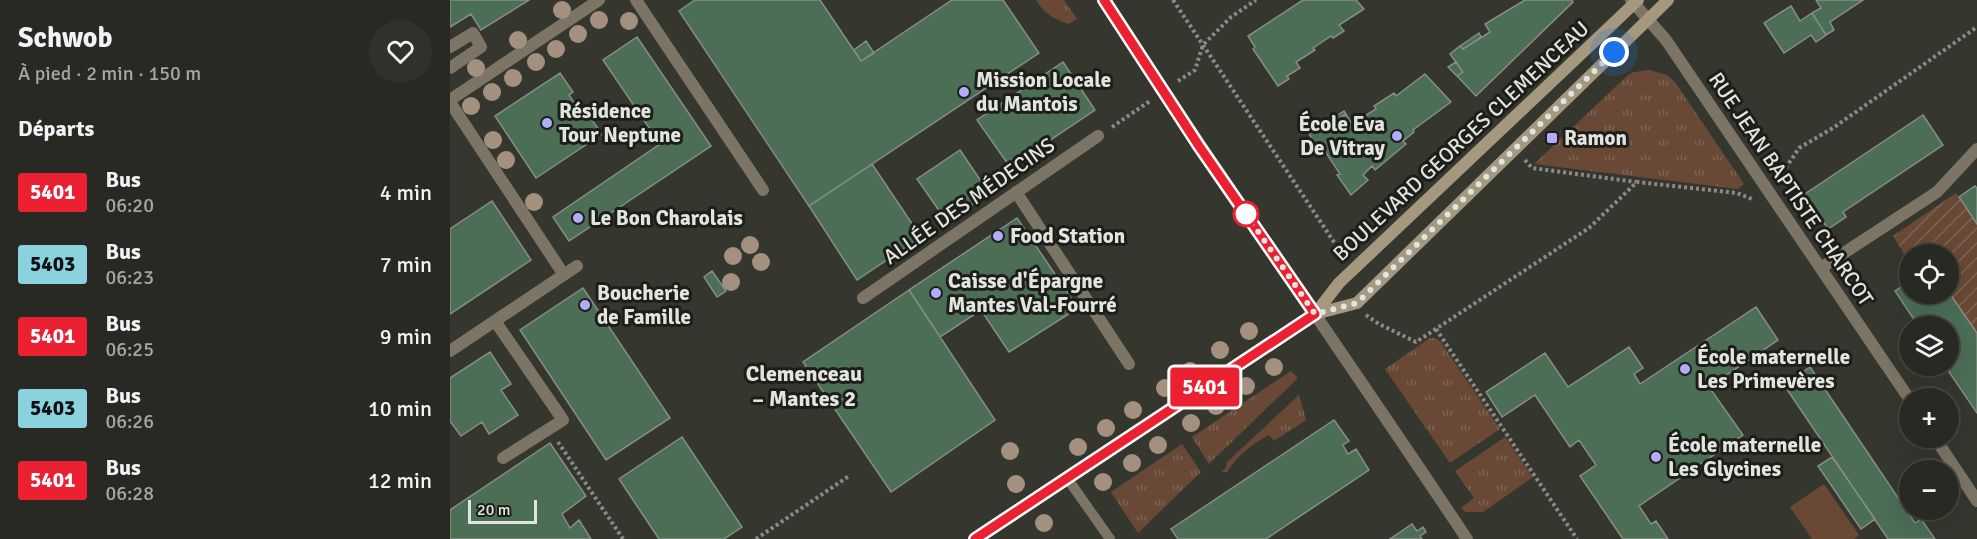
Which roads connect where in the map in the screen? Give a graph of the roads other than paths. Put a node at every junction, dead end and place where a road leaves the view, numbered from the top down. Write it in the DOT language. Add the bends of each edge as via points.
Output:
graph roads {
  1 [pos="598,0"];
  2 [pos="636,0"];
  3 [pos="1104,0"];
  4 [pos="1668,0"];
  5 [pos="1634,1"];
  6 [pos="1648,19"];
  7 [pos="450,47"];
  8 [pos="450,68"];
  9 [pos="450,101"];
  10 [pos="1098,136"];
  11 [pos="1977,149"];
  12 [pos="763,190"];
  13 [pos="1016,192"];
  14 [pos="577,266"];
  15 [pos="1821,268"];
  16 [pos="564,275"];
  17 [pos="863,298"];
  18 [pos="1315,314"];
  19 [pos="495,321"];
  20 [pos="450,351"];
  21 [pos="1129,364"];
  22 [pos="1902,388"];
  23 [pos="1942,448"];
  24 [pos="503,458"];
  25 [pos="1067,478"];
  26 [pos="1977,501"];
  27 [pos="975,539"];
  28 [pos="1110,539"];
  29 [pos="1467,539"];
  1 -- 9 [label="street"];
  2 -- 12 [label="street"];
  3 -- 18 [label="street"];
  4 -- 6 [label="main road, BOULEVARD GEORGES CLEMENCEAU"];
  5 -- 6 [label="street, RUE JEAN BAPTISTE CHARCOT"];
  5 -- 18 [label="main road, BOULEVARD GEORGES CLEMENCEAU" via="1339,283"];
  6 -- 15 [label="street, RUE JEAN BAPTISTE CHARCOT" via="1666,39"];
  6 -- 18 [label="main road, BOULEVARD GEORGES CLEMENCEAU" via="1357,303"];
  7 -- 8 [label="street" via="473,33 481,47"];
  9 -- 16 [label="street"];
  10 -- 13 [label="street, ALLÉE DES MÉDECINS"];
  11 -- 15 [label="street" via="1937,192"];
  13 -- 17 [label="street, ALLÉE DES MÉDECINS"];
  13 -- 21 [label="street"];
  14 -- 16 [label="street"];
  15 -- 22 [label="street, RUE JEAN BAPTISTE CHARCOT"];
  16 -- 19 [label="street"];
  18 -- 25 [label="main road, BOULEVARD GEORGES CLEMENCEAU"];
  18 -- 29 [label="street"];
  19 -- 20 [label="street"];
  19 -- 24 [label="street" via="563,420"];
  23 -- 26 [label="street"];
  25 -- 27 [label="main road, BOULEVARD GEORGES CLEMENCEAU"];
  25 -- 28 [label="lane"];
}
